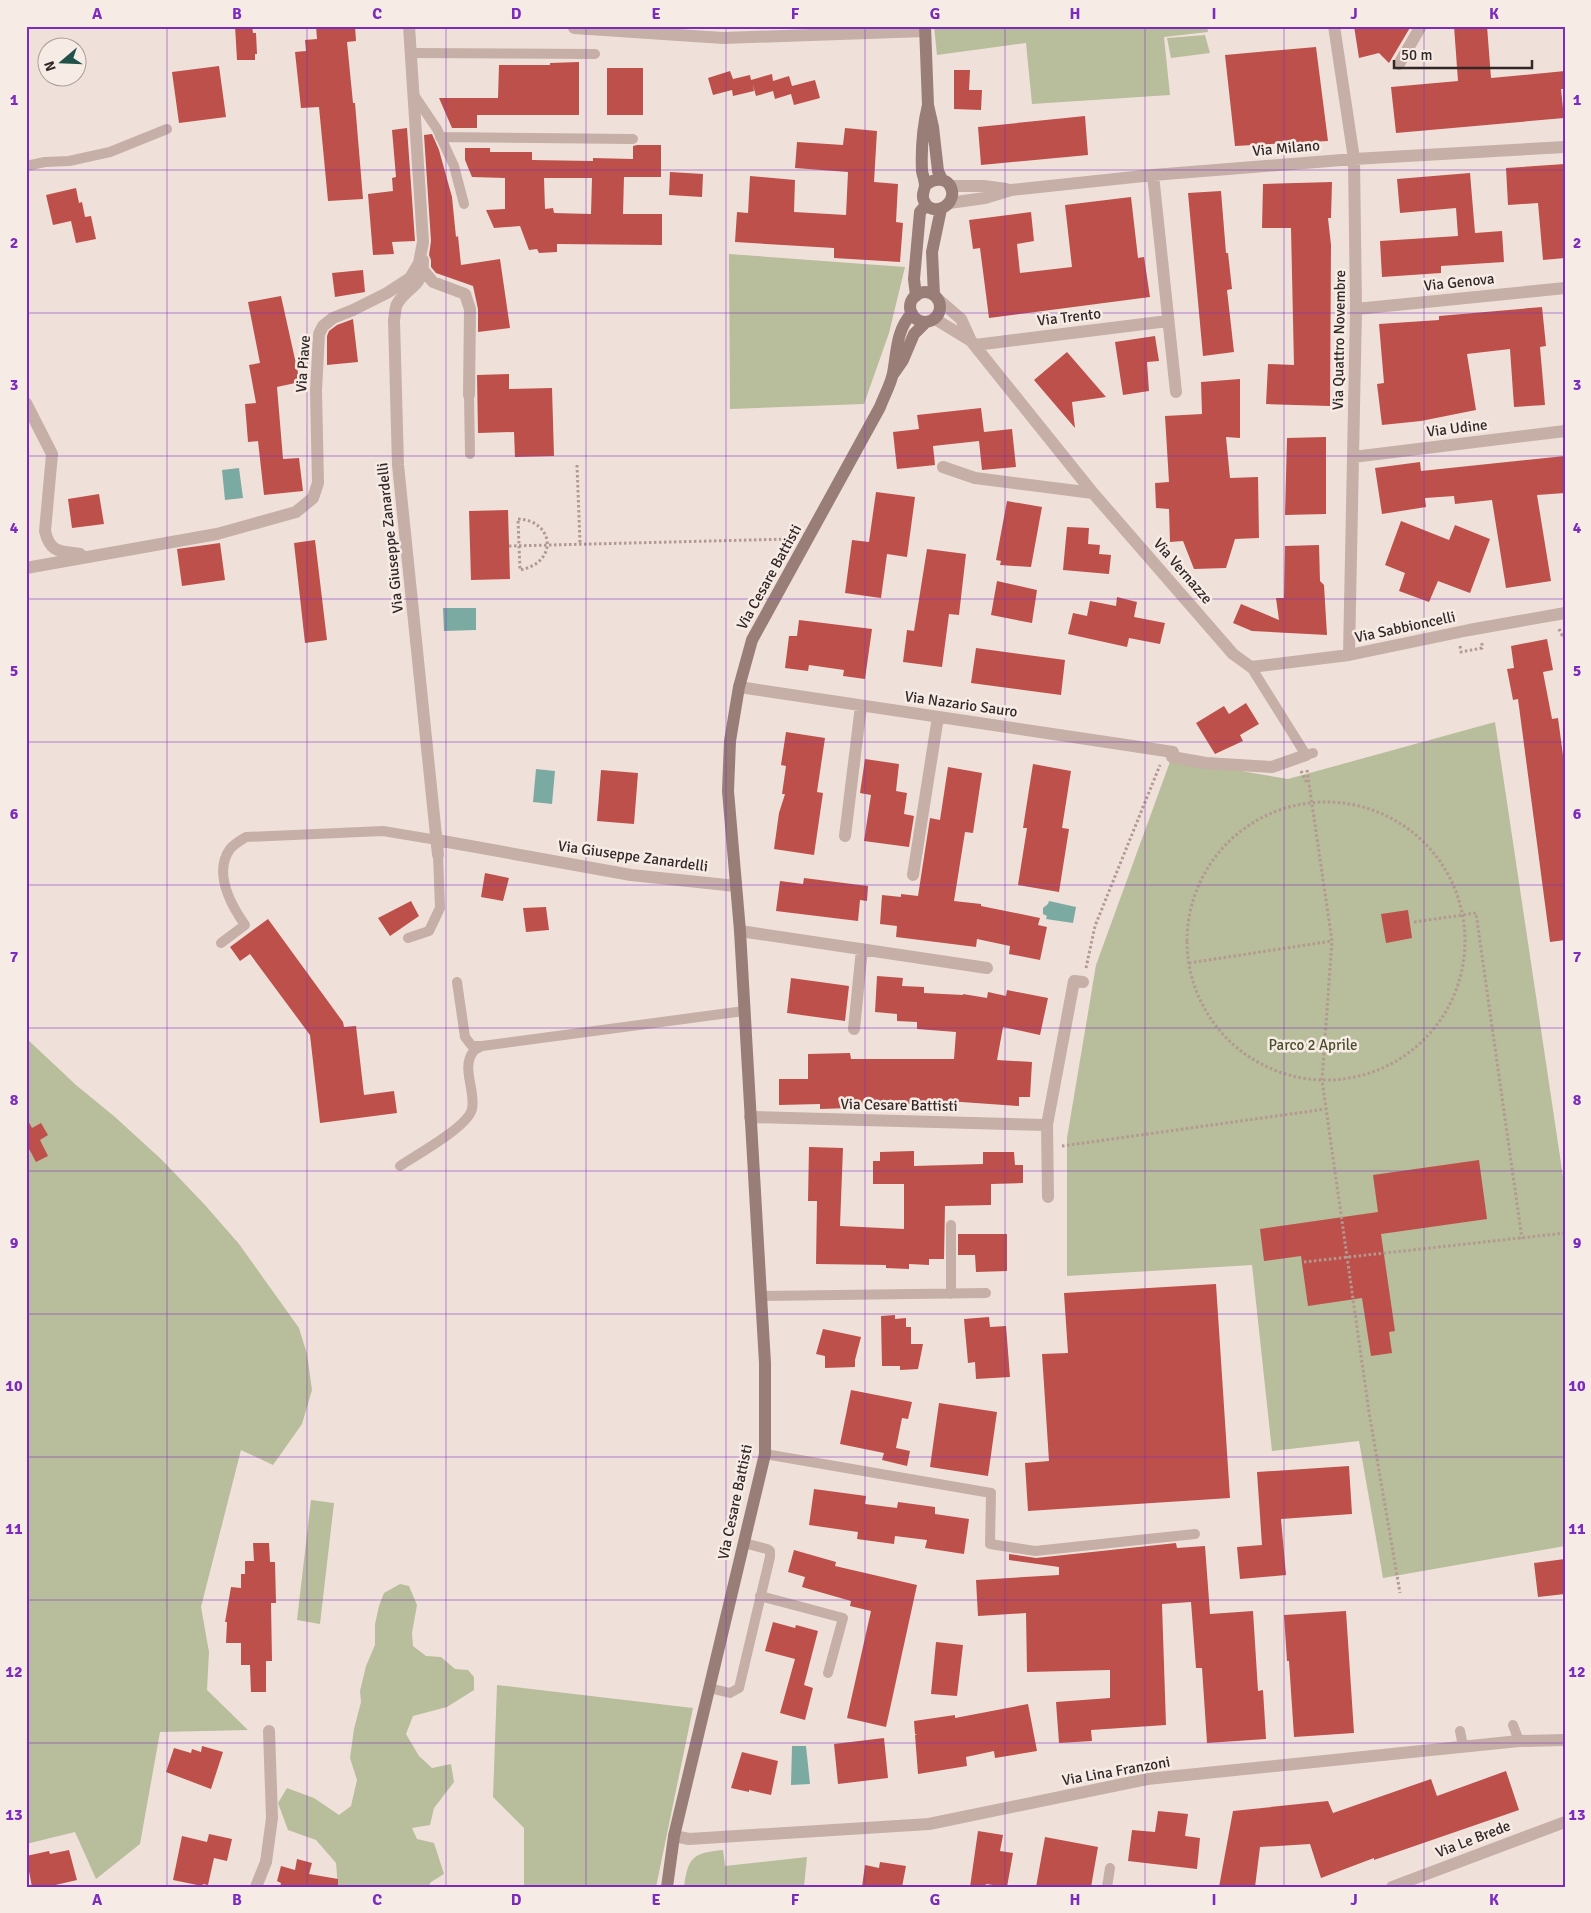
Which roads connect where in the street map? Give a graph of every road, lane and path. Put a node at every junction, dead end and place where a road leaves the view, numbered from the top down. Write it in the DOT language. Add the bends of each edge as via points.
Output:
graph roads {
  1 [pos="409,26"];
  2 [pos="574,26"];
  3 [pos="1334,26"];
  4 [pos="1421,26"];
  5 [pos="925,29"];
  6 [pos="410,53"];
  7 [pos="595,54"];
  8 [pos="1400,64"];
  9 [pos="414,95"];
  10 [pos="928,105"];
  11 [pos="167,129"];
  12 [pos="440,137"];
  13 [pos="633,139"];
  14 [pos="1565,147"];
  15 [pos="1354,159"];
  16 [pos="26,166"];
  17 [pos="1153,175"];
  18 [pos="946,183"];
  19 [pos="925,186"];
  20 [pos="1011,190"];
  21 [pos="464,204"];
  22 [pos="926,204"];
  23 [pos="945,206"];
  24 [pos="423,242"];
  25 [pos="423,270"];
  26 [pos="1565,288"];
  27 [pos="916,296"];
  28 [pos="936,298"];
  29 [pos="1356,309"];
  30 [pos="912,313"];
  31 [pos="931,320"];
  32 [pos="1168,321"];
  33 [pos="973,343"];
  34 [pos="892,375"];
  35 [pos="1176,392"];
  36 [pos="469,395"];
  37 [pos="26,403"];
  38 [pos="1565,431"];
  39 [pos="470,454"];
  40 [pos="1353,457"];
  41 [pos="577,465"];
  42 [pos="943,467"];
  43 [pos="1093,493"];
  44 [pos="808,539"];
  45 [pos="580,543"];
  46 [pos="548,545"];
  47 [pos="509,546"];
  48 [pos="519,546"];
  49 [pos="92,556"];
  50 [pos="26,568"];
  51 [pos="1565,613"];
  52 [pos="1482,648"];
  53 [pos="1461,652"];
  54 [pos="1349,655"];
  55 [pos="1251,668"];
  56 [pos="739,688"];
  57 [pos="861,706"];
  58 [pos="938,717"];
  59 [pos="1169,754"];
  60 [pos="1309,754"];
  61 [pos="1312,802"];
  62 [pos="845,836"];
  63 [pos="437,840"];
  64 [pos="438,855"];
  65 [pos="913,875"];
  66 [pos="736,886"];
  67 [pos="1463,915"];
  68 [pos="1414,922"];
  69 [pos="740,931"];
  70 [pos="408,938"];
  71 [pos="1332,941"];
  72 [pos="221,943"];
  73 [pos="862,949"];
  74 [pos="1189,963"];
  75 [pos="987,968"];
  76 [pos="457,982"];
  77 [pos="1083,982"];
  78 [pos="744,1011"];
  79 [pos="854,1029"];
  80 [pos="482,1046"];
  81 [pos="1322,1080"];
  82 [pos="1326,1109"];
  83 [pos="750,1117"];
  84 [pos="1047,1125"];
  85 [pos="1049,1148"];
  86 [pos="400,1166"];
  87 [pos="1048,1197"];
  88 [pos="951,1225"];
  89 [pos="1565,1233"];
  90 [pos="1522,1239"];
  91 [pos="1347,1258"];
  92 [pos="1304,1262"];
  93 [pos="986,1293"];
  94 [pos="951,1294"];
  95 [pos="761,1296"];
  96 [pos="765,1454"];
  97 [pos="1195,1534"];
  98 [pos="744,1544"];
  99 [pos="1400,1593"];
  100 [pos="760,1596"];
  101 [pos="828,1673"];
  102 [pos="709,1688"];
  103 [pos="1512,1725"];
  104 [pos="269,1731"];
  105 [pos="1460,1731"];
  106 [pos="1519,1740"];
  107 [pos="1565,1740"];
  108 [pos="1463,1746"];
  109 [pos="1565,1822"];
  110 [pos="674,1836"];
  111 [pos="1110,1868"];
  112 [pos="1417,1882"];
  113 [pos="256,1887"];
  114 [pos="667,1887"];
  115 [pos="1107,1887"];
  116 [pos="1392,1887"];
  1 -- 6 [label="street, Via Piave"];
  2 -- 5 [label="street, Via Cesare Battisti" via="723,38"];
  3 -- 15 [label="street, Via Quattro Novembre"];
  4 -- 8 [label="street"];
  5 -- 10 [label="street, Via Cesare Battisti"];
  6 -- 7 [label="lane"];
  6 -- 9 [label="street, Via Piave"];
  9 -- 12 [label="lane"];
  9 -- 24 [label="street, Via Piave"];
  10 -- 18 [label="street, Via Cesare Battisti" via="938,171"];
  10 -- 19 [label="street, Via Cesare Battisti" via="922,171"];
  11 -- 16 [label="lane" via="110,152"];
  12 -- 13 [label="lane"];
  12 -- 21 [label="lane" via="454,166"];
  14 -- 15 [label="street, Via Milano"];
  15 -- 17 [label="street, Via Milano"];
  15 -- 29 [label="street, Via Quattro Novembre"];
  17 -- 20 [label="street, Via Milano"];
  17 -- 32 [label="street"];
  18 -- 19 [label="street" via="936,179"];
  18 -- 20 [label="street, Via Milano"];
  18 -- 23 [label="street, Via Cesare Battisti" via="952,194"];
  19 -- 22 [label="street, Via Cesare Battisti" via="923,196"];
  20 -- 23 [label="street, Via Milano"];
  22 -- 23 [label="street" via="931,208"];
  22 -- 27 [label="street, Via Cesare Battisti" via="920,212 914,279"];
  23 -- 28 [label="street, Via Cesare Battisti" via="932,252"];
  24 -- 25 [label="street"];
  24 -- 49 [label="street, Via Piave" via="419,263 410,278 387,293 333,318 319,334 316,391 318,483 313,498 296,512 217,534"];
  25 -- 36 [label="street" via="434,282 465,294 468,302"];
  25 -- 63 [label="street, Via Giuseppe Zanardelli" via="421,279 396,304 394,320 398,465"];
  26 -- 29 [label="street, Via Genova"];
  27 -- 28 [label="street" via="928,293"];
  27 -- 30 [label="street, Via Cesare Battisti" via="911,304"];
  28 -- 31 [label="street, Via Cesare Battisti" via="939,313"];
  28 -- 33 [label="street, Via Vernazze" via="961,319"];
  29 -- 40 [label="street, Via Quattro Novembre"];
  30 -- 31 [label="street" via="922,322"];
  30 -- 34 [label="street, Via Cesare Battisti" via="903,325 897,343"];
  31 -- 33 [label="street, Via Vernazze"];
  31 -- 34 [label="street, Via Cesare Battisti" via="914,334 903,360"];
  32 -- 33 [label="street, Via Trento"];
  32 -- 35 [label="street"];
  33 -- 43 [label="street, Via Vernazze"];
  34 -- 44 [label="street, Via Cesare Battisti" via="880,407"];
  36 -- 39 [label="lane"];
  37 -- 49 [label="street, Via Piave" via="52,454 45,531 48,542 56,550"];
  38 -- 40 [label="street, Via Udine"];
  40 -- 54 [label="street, Via Quattro Novembre"];
  41 -- 45 [label="path"];
  42 -- 43 [label="street" via="975,478"];
  43 -- 55 [label="street, Via Vernazze" via="1234,654"];
  44 -- 45 [label="path"];
  44 -- 56 [label="street, Via Cesare Battisti" via="752,640"];
  45 -- 46 [label="path"];
  46 -- 48 [label="path"];
  46 -- 48 [label="path" via="540,562 520,570"];
  46 -- 48 [label="path" via="538,526 518,519"];
  47 -- 48 [label="path"];
  49 -- 50 [label="street, Via Piave"];
  51 -- 54 [label="street, Via Sabbioncelli"];
  52 -- 53 [label="path"];
  54 -- 55 [label="street, Via Sabbioncelli"];
  55 -- 60 [label="lane"];
  56 -- 57 [label="street, Via Nazario Sauro"];
  56 -- 66 [label="street, Via Cesare Battisti" via="730,741 728,791"];
  57 -- 58 [label="street, Via Nazario Sauro"];
  57 -- 62 [label="street"];
  58 -- 59 [label="street, Via Nazario Sauro"];
  58 -- 65 [label="street"];
  59 -- 60 [label="street, Via Nazario Sauro" via="1206,763 1272,767"];
  59 -- 77 [label="path" via="1095,926"];
  60 -- 61 [label="path"];
  61 -- 67 [label="path" via="1347,803 1388,816 1426,843 1456,892"];
  61 -- 71 [label="path"];
  61 -- 74 [label="path" via="1286,808 1245,828 1214,859 1197,889 1189,920"];
  63 -- 64 [label="street, Via Giuseppe Zanardelli"];
  63 -- 66 [label="street, Via Giuseppe Zanardelli" via="631,875"];
  63 -- 72 [label="lane" via="383,831 246,837 230,849 224,865 225,885 233,908 245,926"];
  64 -- 70 [label="lane" via="440,908 429,931"];
  66 -- 69 [label="street, Via Cesare Battisti"];
  67 -- 68 [label="path"];
  67 -- 81 [label="path" via="1464,957 1454,996 1438,1024 1418,1046 1377,1071 1349,1079"];
  67 -- 90 [label="path" via="1476,913"];
  69 -- 73 [label="street"];
  69 -- 78 [label="street, Via Cesare Battisti"];
  71 -- 74 [label="path"];
  71 -- 81 [label="path"];
  73 -- 75 [label="street"];
  73 -- 79 [label="street"];
  74 -- 81 [label="path" via="1202,1004 1220,1031 1243,1052 1267,1067 1295,1077"];
  76 -- 80 [label="lane" via="465,1037 472,1046"];
  77 -- 84 [label="street" via="1074,980"];
  78 -- 80 [label="lane"];
  78 -- 83 [label="street, Via Cesare Battisti"];
  80 -- 86 [label="lane" via="472,1052 468,1067 472,1110 463,1125"];
  81 -- 82 [label="path"];
  82 -- 85 [label="path"];
  82 -- 91 [label="path"];
  83 -- 84 [label="street, Via Cesare Battisti"];
  83 -- 95 [label="street, Via Cesare Battisti"];
  84 -- 85 [label="street"];
  85 -- 87 [label="street"];
  88 -- 94 [label="lane"];
  89 -- 90 [label="path"];
  90 -- 91 [label="path"];
  91 -- 92 [label="path"];
  91 -- 99 [label="path"];
  93 -- 94 [label="lane"];
  94 -- 95 [label="lane"];
  95 -- 96 [label="street, Via Cesare Battisti"];
  96 -- 97 [label="lane" via="991,1493 990,1544 1035,1551"];
  96 -- 98 [label="street, Via Cesare Battisti"];
  98 -- 100 [label="lane" via="770,1551"];
  98 -- 102 [label="street, Via Cesare Battisti"];
  100 -- 101 [label="lane" via="842,1618"];
  100 -- 102 [label="lane" via="739,1688 730,1693"];
  102 -- 110 [label="street, Via Cesare Battisti"];
  103 -- 106 [label="lane"];
  104 -- 113 [label="street" via="272,1818 266,1862"];
  105 -- 108 [label="lane"];
  106 -- 107 [label="street, Via Lina Franzoni"];
  106 -- 108 [label="street, Via Lina Franzoni"];
  108 -- 110 [label="street, Via Lina Franzoni" via="1148,1779 929,1824 689,1839"];
  109 -- 112 [label="street, Via Le Brede"];
  110 -- 114 [label="street, Via Cesare Battisti"];
  111 -- 115 [label="lane"];
  112 -- 116 [label="street, Via Le Brede"];
}
